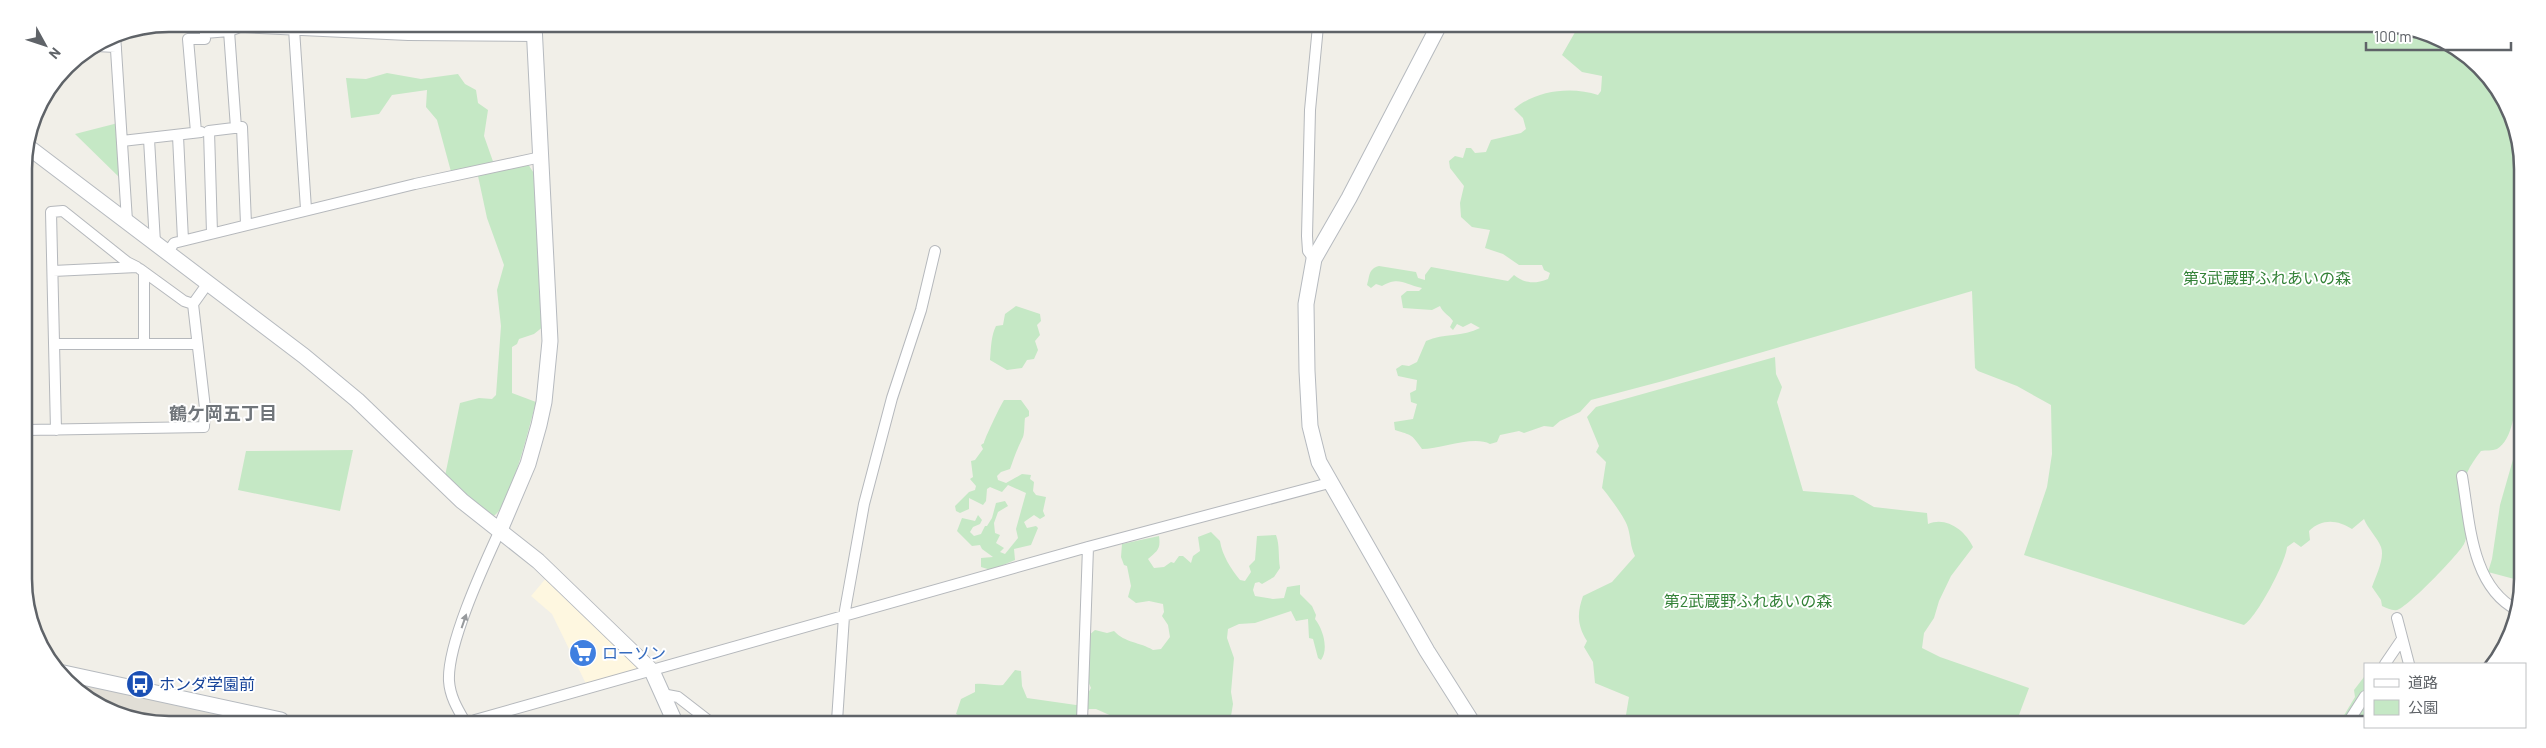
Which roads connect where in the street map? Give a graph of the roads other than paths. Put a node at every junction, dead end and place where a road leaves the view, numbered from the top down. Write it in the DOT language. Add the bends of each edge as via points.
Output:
graph roads {
  1 [pos="218,32"];
  2 [pos="230,32"];
  3 [pos="294,32"];
  4 [pos="351,32"];
  5 [pos="484,32"];
  6 [pos="534,32"];
  7 [pos="1317,32"];
  8 [pos="1435,32"];
  9 [pos="116,44"];
  10 [pos="110,47"];
  11 [pos="116,47"];
  12 [pos="236,128"];
  13 [pos="209,131"];
  14 [pos="196,132"];
  15 [pos="178,136"];
  16 [pos="149,139"];
  17 [pos="122,141"];
  18 [pos="34,151"];
  19 [pos="541,157"];
  20 [pos="306,209"];
  21 [pos="127,221"];
  22 [pos="246,224"];
  23 [pos="212,233"];
  24 [pos="183,240"];
  25 [pos="162,247"];
  26 [pos="935,252"];
  27 [pos="1314,259"];
  28 [pos="140,270"];
  29 [pos="53,271"];
  30 [pos="208,283"];
  31 [pos="193,304"];
  32 [pos="55,344"];
  33 [pos="144,344"];
  34 [pos="197,344"];
  35 [pos="32,430"];
  36 [pos="56,430"];
  37 [pos="2462,476"];
  38 [pos="1329,483"];
  39 [pos="500,530"];
  40 [pos="1088,547"];
  41 [pos="2510,606"];
  42 [pos="844,616"];
  43 [pos="2397,618"];
  44 [pos="2402,639"];
  45 [pos="2386,663"];
  46 [pos="2409,663"];
  47 [pos="652,671"];
  48 [pos="72,675"];
  49 [pos="662,694"];
  50 [pos="2364,698"];
  51 [pos="1468,715"];
  52 [pos="2353,715"];
  53 [pos="262,716"];
  54 [pos="462,716"];
  55 [pos="490,716"];
  56 [pos="672,716"];
  57 [pos="703,716"];
  58 [pos="837,716"];
  59 [pos="1082,716"];
  1 -- 14 [label="street" via="205,33 204,40 188,39"];
  2 -- 12 [label="street"];
  3 -- 20 [label="street"];
  4 -- 5 [label="street" via="408,35"];
  6 -- 19 [label="street"];
  7 -- 27 [label="street" via="1310,110 1307,236 1308,251"];
  8 -- 27 [label="street"];
  9 -- 11 [label="street"];
  10 -- 11 [label="street"];
  11 -- 17 [label="street"];
  12 -- 13 [label="street"];
  12 -- 22 [label="street" via="242,127"];
  13 -- 14 [label="street"];
  13 -- 23 [label="street"];
  14 -- 15 [label="street"];
  15 -- 16 [label="street"];
  15 -- 24 [label="street"];
  16 -- 17 [label="street"];
  16 -- 25 [label="street"];
  17 -- 21 [label="street"];
  18 -- 21 [label="street"];
  19 -- 20 [label="street"];
  19 -- 39 [label="street" via="550,341 547,378 534,445"];
  20 -- 22 [label="street"];
  21 -- 25 [label="street"];
  22 -- 23 [label="street"];
  23 -- 24 [label="street"];
  24 -- 25 [label="street"];
  25 -- 30 [label="street"];
  26 -- 42 [label="street" via="864,504"];
  27 -- 38 [label="street" via="1308,286 1305,337 1310,426 1319,462"];
  28 -- 29 [label="street"];
  28 -- 29 [label="street" via="62,211 51,212"];
  28 -- 31 [label="street"];
  28 -- 33 [label="street"];
  29 -- 32 [label="street"];
  30 -- 31 [label="street"];
  30 -- 39 [label="street" via="357,400 449,489"];
  31 -- 34 [label="street"];
  32 -- 33 [label="street"];
  32 -- 36 [label="street"];
  33 -- 34 [label="street"];
  34 -- 36 [label="street" via="205,408 204,427"];
  35 -- 36 [label="street"];
  37 -- 41 [label="street" via="2475,548 2484,576 2498,597"];
  38 -- 40 [label="street"];
  38 -- 51 [label="street"];
  39 -- 47 [label="street" via="565,584"];
  54 -- 39 [label="street, one-way" via="450,689 450,668 472,596"];
  40 -- 42 [label="street"];
  40 -- 59 [label="street"];
  42 -- 47 [label="street"];
  42 -- 58 [label="street"];
  43 -- 44 [label="street"];
  44 -- 45 [label="street"];
  44 -- 46 [label="street"];
  47 -- 49 [label="street"];
  47 -- 55 [label="street"];
  48 -- 53 [label="street"];
  49 -- 56 [label="street"];
  49 -- 57 [label="street" via="678,697"];
  50 -- 52 [label="street"];
}
